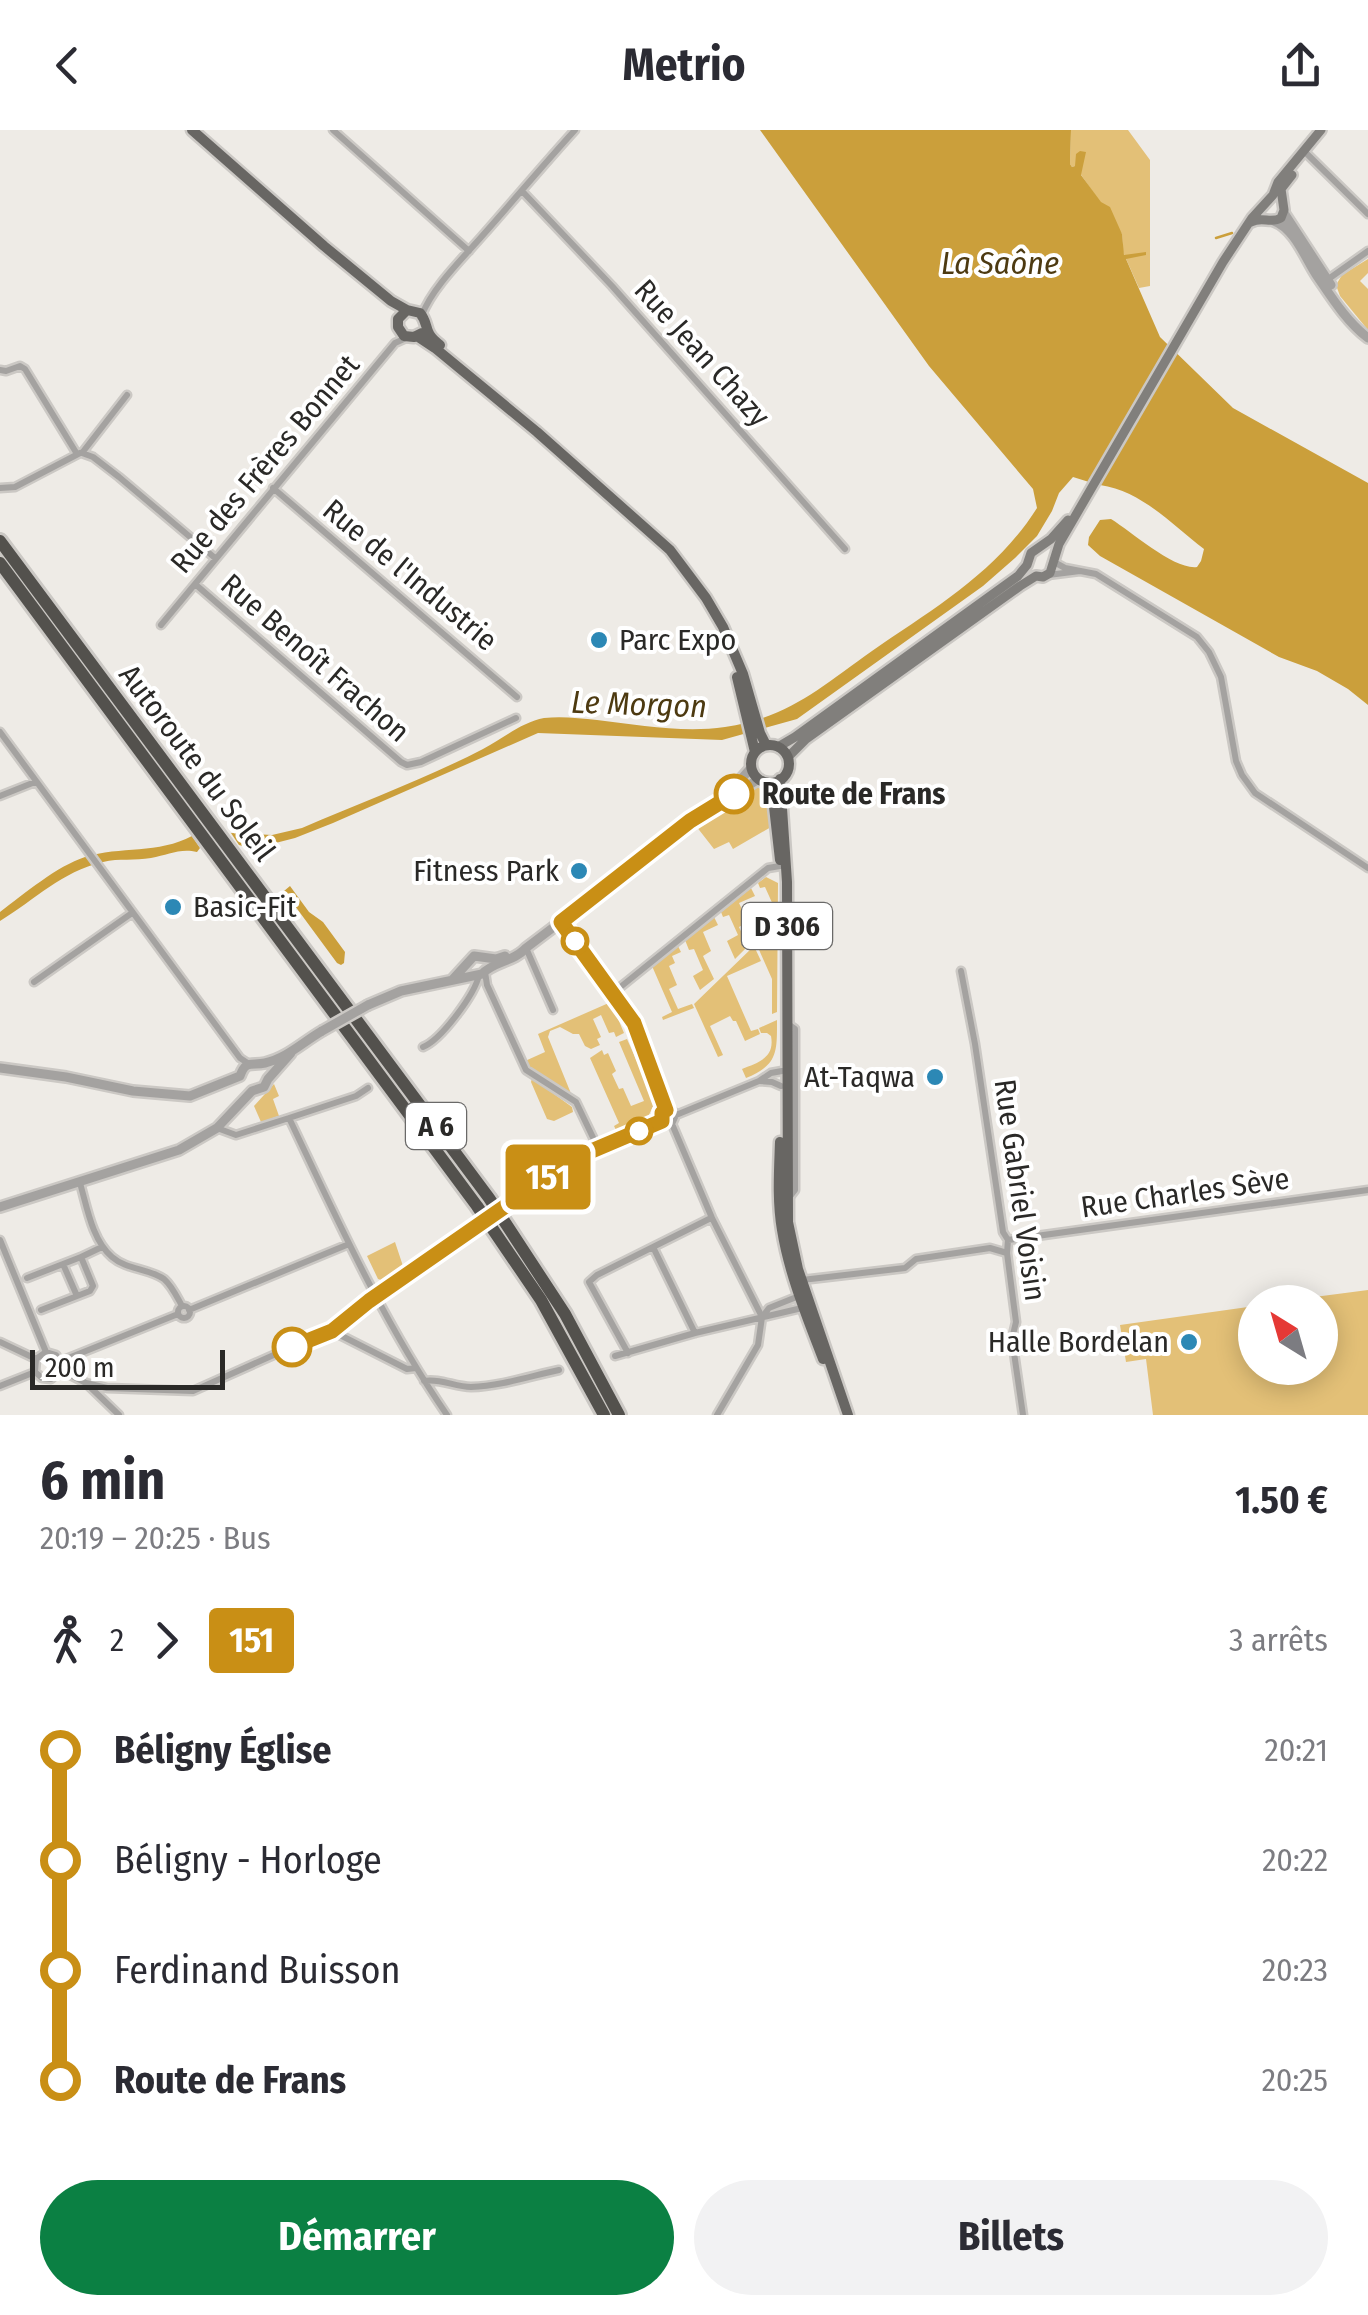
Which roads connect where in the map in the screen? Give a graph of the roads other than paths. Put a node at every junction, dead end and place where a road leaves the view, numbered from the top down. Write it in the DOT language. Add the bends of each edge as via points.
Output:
graph roads {
  1 [pos="192,130"];
  2 [pos="333,130"];
  3 [pos="575,130"];
  4 [pos="1320,130"];
  5 [pos="1328,130"];
  6 [pos="1306,153"];
  7 [pos="522,192"];
  8 [pos="1265,204"];
  9 [pos="1283,208"];
  10 [pos="1368,214"];
  11 [pos="1270,220"];
  12 [pos="1248,224"];
  13 [pos="469,252"];
  14 [pos="1368,252"];
  15 [pos="1322,278"];
  16 [pos="409,325"];
  17 [pos="1368,337"];
  18 [pos="0,370"];
  19 [pos="128,395"];
  20 [pos="79,454"];
  21 [pos="0,488"];
  22 [pos="273,488"];
  23 [pos="1086,498"];
  24 [pos="0,540"];
  25 [pos="845,548"];
  26 [pos="1038,550"];
  27 [pos="216,558"];
  28 [pos="1054,560"];
  29 [pos="0,563"];
  30 [pos="1027,565"];
  31 [pos="1084,570"];
  32 [pos="1041,576"];
  33 [pos="195,584"];
  34 [pos="161,625"];
  35 [pos="518,696"];
  36 [pos="516,718"];
  37 [pos="0,732"];
  38 [pos="756,735"];
  39 [pos="772,746"];
  40 [pos="755,752"];
  41 [pos="788,757"];
  42 [pos="752,768"];
  43 [pos="769,780"];
  44 [pos="35,782"];
  45 [pos="0,796"];
  46 [pos="690,821"];
  47 [pos="205,828"];
  48 [pos="783,865"];
  49 [pos="1368,868"];
  50 [pos="132,913"];
  51 [pos="561,922"];
  52 [pos="526,948"];
  53 [pos="479,969"];
  54 [pos="961,971"];
  55 [pos="34,982"];
  56 [pos="613,993"];
  57 [pos="553,1010"];
  58 [pos="423,1046"];
  59 [pos="293,1051"];
  60 [pos="247,1066"];
  61 [pos="0,1068"];
  62 [pos="788,1073"];
  63 [pos="268,1079"];
  64 [pos="759,1081"];
  65 [pos="781,1086"];
  66 [pos="368,1088"];
  67 [pos="252,1092"];
  68 [pos="666,1110"];
  69 [pos="676,1115"];
  70 [pos="289,1118"];
  71 [pos="662,1121"];
  72 [pos="672,1124"];
  73 [pos="224,1126"];
  74 [pos="598,1148"];
  75 [pos="80,1183"];
  76 [pos="1368,1190"];
  77 [pos="0,1207"];
  78 [pos="712,1218"];
  79 [pos="0,1240"];
  80 [pos="1008,1240"];
  81 [pos="349,1244"];
  82 [pos="102,1247"];
  83 [pos="653,1247"];
  84 [pos="1007,1254"];
  85 [pos="82,1257"];
  86 [pos="63,1264"];
  87 [pos="28,1278"];
  88 [pos="802,1280"];
  89 [pos="77,1296"];
  90 [pos="375,1297"];
  91 [pos="805,1301"];
  92 [pos="41,1310"];
  93 [pos="183,1310"];
  94 [pos="762,1316"];
  95 [pos="332,1331"];
  96 [pos="696,1333"];
  97 [pos="0,1342"];
  98 [pos="46,1352"];
  99 [pos="24,1353"];
  100 [pos="628,1353"];
  101 [pos="615,1356"];
  102 [pos="36,1359"];
  103 [pos="61,1366"];
  104 [pos="416,1368"];
  105 [pos="559,1370"];
  106 [pos="35,1372"];
  107 [pos="24,1376"];
  108 [pos="86,1383"];
  109 [pos="426,1385"];
  110 [pos="0,1386"];
  111 [pos="113,1388"];
  112 [pos="109,1405"];
  113 [pos="120,1415"];
  114 [pos="448,1415"];
  115 [pos="604,1415"];
  116 [pos="620,1415"];
  117 [pos="717,1415"];
  118 [pos="846,1415"];
  119 [pos="1023,1415"];
  1 -- 16 [label="main road" via="391,301"];
  2 -- 13 [label="street"];
  3 -- 7 [label="street, Rue des Frères Bonnet"];
  4 -- 6 [label="main road"];
  5 -- 6 [label="main road"];
  6 -- 8 [label="main road"];
  6 -- 9 [label="main road" via="1282,187"];
  6 -- 10 [label="street"];
  7 -- 13 [label="street, Rue des Frères Bonnet"];
  7 -- 25 [label="street, Rue Jean Chazy"];
  8 -- 9 [label="main road" via="1278,200"];
  8 -- 11 [label="main road"];
  8 -- 12 [label="main road"];
  9 -- 11 [label="main road" via="1279,220"];
  9 -- 15 [label="street"];
  11 -- 12 [label="main road"];
  11 -- 15 [label="street" via="1288,230"];
  12 -- 23 [label="main road"];
  13 -- 16 [label="street, Rue des Frères Bonnet"];
  14 -- 15 [label="street"];
  15 -- 17 [label="street"];
  16 -- 22 [label="street, Rue des Frères Bonnet"];
  16 -- 38 [label="main road" via="670,550 734,652"];
  18 -- 20 [label="street" via="25,369"];
  19 -- 20 [label="street"];
  20 -- 21 [label="street" via="15,487"];
  20 -- 27 [label="street" via="120,477"];
  22 -- 27 [label="street, Rue des Frères Bonnet"];
  22 -- 35 [label="street, Rue de l'Industrie"];
  23 -- 26 [label="main road"];
  23 -- 28 [label="main road"];
  24 -- 47 [label="highway, Autoroute du Soleil / A 6"];
  26 -- 28 [label="main road"];
  26 -- 30 [label="main road"];
  27 -- 33 [label="street, Rue des Frères Bonnet"];
  28 -- 31 [label="street"];
  28 -- 32 [label="main road" via="1053,570"];
  29 -- 47 [label="highway, Autoroute du Soleil / A 6"];
  30 -- 32 [label="main road"];
  30 -- 39 [label="main road" via="795,737"];
  31 -- 32 [label="street"];
  31 -- 49 [label="street" via="1197,637 1221,677 1236,761 1255,793"];
  32 -- 41 [label="main road"];
  33 -- 34 [label="street, Rue des Frères Bonnet"];
  33 -- 36 [label="street, Rue Benoît Frachon" via="407,765"];
  37 -- 44 [label="street"];
  38 -- 39 [label="main road"];
  38 -- 40 [label="main road"];
  39 -- 40 [label="main road"];
  39 -- 41 [label="main road"];
  40 -- 42 [label="main road"];
  41 -- 43 [label="main road" via="788,770"];
  42 -- 43 [label="main road"];
  42 -- 46 [label="street"];
  43 -- 46 [label="street"];
  43 -- 48 [label="main road, D 306"];
  44 -- 45 [label="street"];
  44 -- 50 [label="street"];
  46 -- 51 [label="street"];
  47 -- 115 [label="highway, Autoroute du Soleil / A 6" via="214,850 496,1232"];
  47 -- 116 [label="highway, Autoroute du Soleil / A 6" via="232,852 508,1224"];
  48 -- 56 [label="street" via="768,868"];
  48 -- 62 [label="main road, D 306"];
  48 -- 62 [label="main road, D 306"];
  50 -- 55 [label="street"];
  50 -- 60 [label="street"];
  51 -- 52 [label="street"];
  51 -- 56 [label="street"];
  52 -- 53 [label="street"];
  52 -- 57 [label="street"];
  53 -- 58 [label="street" via="472,992 443,1032"];
  53 -- 59 [label="street, bridge" via="401,990"];
  53 -- 74 [label="street" via="526,1070 576,1102"];
  54 -- 80 [label="street, Rue Gabriel Voisin"];
  56 -- 68 [label="street" via="634,1023"];
  59 -- 60 [label="street"];
  59 -- 63 [label="street"];
  60 -- 61 [label="street" via="190,1096"];
  60 -- 63 [label="street" via="267,1072"];
  60 -- 67 [label="street" via="243,1086"];
  62 -- 64 [label="street"];
  62 -- 65 [label="main road, D 306"];
  62 -- 88 [label="main road, D 306" via="787,1200"];
  63 -- 67 [label="street"];
  64 -- 65 [label="street"];
  64 -- 69 [label="street"];
  65 -- 91 [label="main road, D 306" via="781,1226"];
  66 -- 70 [label="street"];
  67 -- 73 [label="street"];
  68 -- 69 [label="street"];
  68 -- 71 [label="street"];
  69 -- 72 [label="street"];
  70 -- 73 [label="street" via="236,1135"];
  70 -- 81 [label="street"];
  71 -- 72 [label="street"];
  71 -- 74 [label="street"];
  72 -- 78 [label="street"];
  73 -- 75 [label="street" via="180,1150"];
  74 -- 90 [label="street, bridge"];
  75 -- 77 [label="street"];
  75 -- 82 [label="street"];
  76 -- 80 [label="street, Rue Charles Sève"];
  78 -- 83 [label="street"];
  78 -- 94 [label="street"];
  79 -- 98 [label="street"];
  80 -- 84 [label="street, Rue Gabriel Voisin"];
  81 -- 90 [label="street"];
  81 -- 93 [label="street"];
  82 -- 85 [label="street"];
  82 -- 93 [label="street" via="114,1260 166,1281"];
  83 -- 96 [label="street"];
  83 -- 100 [label="street" via="589,1282"];
  84 -- 88 [label="street" via="990,1248 916,1259 904,1268"];
  84 -- 119 [label="street, Rue Gabriel Voisin"];
  85 -- 86 [label="street"];
  85 -- 89 [label="street" via="93,1286"];
  86 -- 87 [label="street"];
  86 -- 89 [label="street"];
  88 -- 91 [label="main road, D 306"];
  89 -- 92 [label="street"];
  90 -- 95 [label="street"];
  90 -- 104 [label="street"];
  91 -- 94 [label="street"];
  91 -- 94 [label="street" via="768,1308"];
  91 -- 118 [label="main road, D 306"];
  93 -- 103 [label="street"];
  94 -- 96 [label="street"];
  94 -- 117 [label="street" via="758,1345"];
  95 -- 104 [label="street"];
  95 -- 111 [label="street" via="192,1391"];
  96 -- 100 [label="street"];
  97 -- 99 [label="street"];
  98 -- 102 [label="street"];
  98 -- 103 [label="street"];
  99 -- 102 [label="street"];
  99 -- 107 [label="street"];
  100 -- 101 [label="street"];
  102 -- 106 [label="street"];
  103 -- 106 [label="street" via="55,1378"];
  103 -- 108 [label="street"];
  104 -- 109 [label="street"];
  105 -- 109 [label="street" via="475,1387 436,1380"];
  106 -- 107 [label="street"];
  107 -- 110 [label="street"];
  108 -- 111 [label="street"];
  108 -- 112 [label="street"];
  109 -- 114 [label="street"];
  111 -- 112 [label="street"];
  112 -- 113 [label="street"];
}
